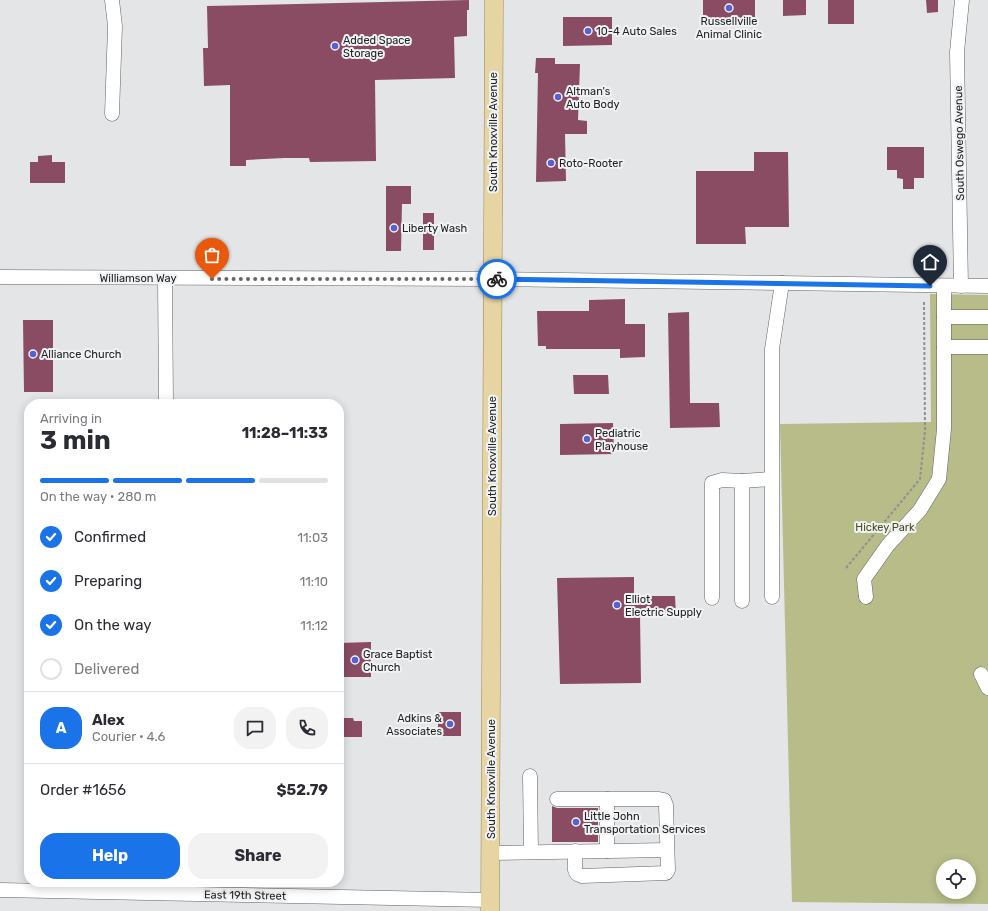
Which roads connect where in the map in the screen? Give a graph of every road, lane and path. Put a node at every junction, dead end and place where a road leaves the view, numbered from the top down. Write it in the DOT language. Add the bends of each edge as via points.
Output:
graph roads {
  1 [pos="112,0"];
  2 [pos="494,0"];
  3 [pos="962,0"];
  4 [pos="112,114"];
  5 [pos="0,277"];
  6 [pos="165,278"];
  7 [pos="493,279"];
  8 [pos="782,283"];
  9 [pos="944,286"];
  10 [pos="961,286"];
  11 [pos="988,286"];
  12 [pos="924,300"];
  13 [pos="944,317"];
  14 [pos="988,317"];
  15 [pos="944,347"];
  16 [pos="988,347"];
  17 [pos="166,399"];
  18 [pos="771,479"];
  19 [pos="742,481"];
  20 [pos="846,568"];
  21 [pos="772,597"];
  22 [pos="866,597"];
  23 [pos="712,598"];
  24 [pos="742,601"];
  25 [pos="982,674"];
  26 [pos="988,688"];
  27 [pos="530,776"];
  28 [pos="556,799"];
  29 [pos="606,799"];
  30 [pos="667,850"];
  31 [pos="575,851"];
  32 [pos="607,851"];
  33 [pos="531,852"];
  34 [pos="491,853"];
  35 [pos="0,890"];
  36 [pos="490,906"];
  1 -- 4 [label="street" via="115,26"];
  2 -- 7 [label="main road, South Knoxville Avenue"];
  3 -- 10 [label="street, South Oswego Avenue" via="957,52"];
  5 -- 6 [label="street, Williamson Way"];
  6 -- 7 [label="street, Williamson Way"];
  6 -- 17 [label="street"];
  7 -- 8 [label="street, Williamson Way"];
  7 -- 34 [label="main road, South Knoxville Avenue"];
  8 -- 9 [label="street, Williamson Way"];
  8 -- 18 [label="street" via="772,349"];
  9 -- 10 [label="street, Williamson Way"];
  9 -- 13 [label="street"];
  10 -- 11 [label="street, Williamson Way"];
  12 -- 20 [label="path" via="925,431 920,479"];
  13 -- 14 [label="street"];
  13 -- 15 [label="street"];
  15 -- 16 [label="street"];
  15 -- 22 [label="street" via="944,429 939,479 920,510 888,545 864,579"];
  18 -- 19 [label="street"];
  18 -- 21 [label="street"];
  19 -- 23 [label="street" via="722,480 712,483"];
  19 -- 24 [label="street"];
  25 -- 26 [label="street"];
  27 -- 33 [label="street"];
  28 -- 29 [label="street"];
  29 -- 30 [label="street" via="664,800"];
  29 -- 32 [label="street"];
  30 -- 31 [label="street" via="666,873 582,876 577,874"];
  30 -- 32 [label="street"];
  31 -- 32 [label="street"];
  31 -- 33 [label="street"];
  33 -- 34 [label="street"];
  34 -- 36 [label="main road, South Knoxville Avenue"];
  35 -- 36 [label="street, East 19th Street"];
}
